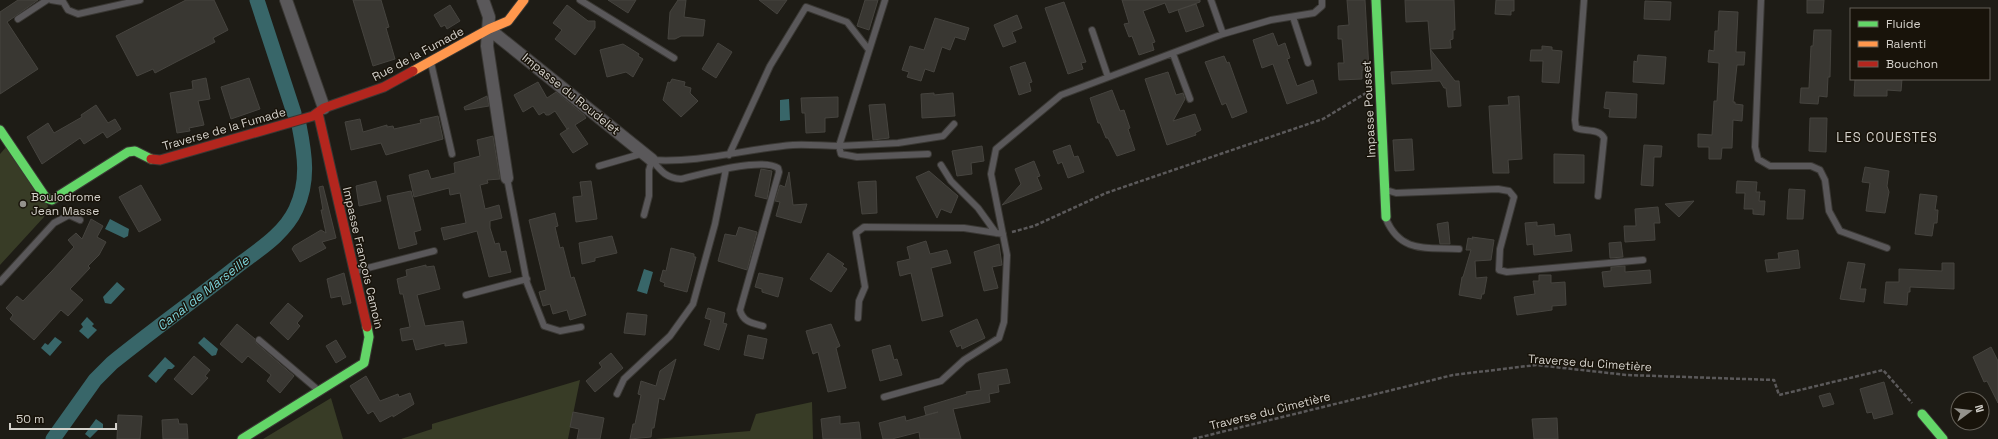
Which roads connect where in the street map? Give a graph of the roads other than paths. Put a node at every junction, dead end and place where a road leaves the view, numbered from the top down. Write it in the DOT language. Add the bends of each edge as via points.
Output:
graph roads {
  1 [pos="47,0"];
  2 [pos="51,0"];
  3 [pos="140,0"];
  4 [pos="286,0"];
  5 [pos="483,0"];
  6 [pos="524,0"];
  7 [pos="580,0"];
  8 [pos="808,0"];
  9 [pos="885,0"];
  10 [pos="1211,0"];
  11 [pos="1322,0"];
  12 [pos="1376,0"];
  13 [pos="1584,0"];
  14 [pos="1761,0"];
  15 [pos="62,1"];
  16 [pos="806,7"];
  17 [pos="1293,17"];
  18 [pos="18,19"];
  19 [pos="489,29"];
  20 [pos="1092,30"];
  21 [pos="1223,34"];
  22 [pos="869,50"];
  23 [pos="1173,54"];
  24 [pos="674,58"];
  25 [pos="431,62"];
  26 [pos="1308,63"];
  27 [pos="1108,77"];
  28 [pos="1190,99"];
  29 [pos="318,112"];
  30 [pos="954,124"];
  31 [pos="0,130"];
  32 [pos="839,146"];
  33 [pos="452,154"];
  34 [pos="928,154"];
  35 [pos="729,155"];
  36 [pos="648,156"];
  37 [pos="941,165"];
  38 [pos="599,166"];
  39 [pos="726,169"];
  40 [pos="507,178"];
  41 [pos="1384,190"];
  42 [pos="1598,196"];
  43 [pos="644,215"];
  44 [pos="1386,217"];
  45 [pos="80,220"];
  46 [pos="996,233"];
  47 [pos="1003,234"];
  48 [pos="1887,248"];
  49 [pos="1459,249"];
  50 [pos="434,251"];
  51 [pos="1643,260"];
  52 [pos="354,272"];
  53 [pos="526,279"];
  54 [pos="0,282"];
  55 [pos="466,295"];
  56 [pos="858,318"];
  57 [pos="763,326"];
  58 [pos="580,327"];
  59 [pos="259,340"];
  60 [pos="319,391"];
  61 [pos="617,394"];
  62 [pos="884,397"];
  63 [pos="1922,414"];
  64 [pos="242,439"];
  65 [pos="1943,439"];
  1 -- 18 [label="lane"];
  2 -- 15 [label="lane"];
  3 -- 15 [label="lane" via="78,14 68,10"];
  4 -- 29 [label="street"];
  5 -- 19 [label="street"];
  6 -- 19 [label="street, Rue de la Fumade" via="508,21"];
  7 -- 24 [label="lane"];
  8 -- 16 [label="lane"];
  9 -- 22 [label="lane"];
  10 -- 21 [label="lane"];
  11 -- 17 [label="lane" via="1322,6 1314,13"];
  12 -- 41 [label="street, Impasse Pousset"];
  13 -- 42 [label="lane" via="1576,128 1584,132 1597,131 1604,138"];
  14 -- 48 [label="lane" via="1755,147 1758,159 1770,166 1811,166 1820,170 1825,180 1829,211 1840,231"];
  16 -- 22 [label="lane" via="847,22"];
  16 -- 35 [label="lane" via="770,66"];
  17 -- 21 [label="lane" via="1271,20"];
  17 -- 26 [label="lane"];
  19 -- 25 [label="street, Rue de la Fumade"];
  19 -- 36 [label="street, Impasse du Roudelet"];
  19 -- 40 [label="street" via="487,46"];
  20 -- 27 [label="lane"];
  21 -- 23 [label="lane"];
  22 -- 32 [label="lane"];
  23 -- 27 [label="lane"];
  23 -- 28 [label="lane"];
  25 -- 29 [label="street, Rue de la Fumade" via="384,87"];
  25 -- 33 [label="lane"];
  27 -- 47 [label="lane" via="1061,95 996,149 991,174"];
  29 -- 31 [label="street, Traverse de la Fumade" via="288,124 160,160 150,159 135,151 128,152 52,200 46,198"];
  29 -- 52 [label="street, Impasse François Camoin"];
  30 -- 32 [label="lane" via="943,136 898,143"];
  32 -- 34 [label="lane" via="841,154 857,157"];
  32 -- 35 [label="lane" via="793,145"];
  35 -- 36 [label="lane" via="677,161"];
  36 -- 38 [label="lane"];
  36 -- 39 [label="lane" via="661,172 674,178 681,179"];
  36 -- 43 [label="lane" via="650,196"];
  37 -- 46 [label="lane" via="951,182 978,208"];
  39 -- 57 [label="lane" via="770,164 778,168 779,172 740,310 746,321"];
  39 -- 61 [label="lane" via="693,304 670,336 630,371"];
  40 -- 53 [label="lane"];
  41 -- 44 [label="street, Impasse Pousset"];
  41 -- 51 [label="lane" via="1396,193 1498,189 1509,191 1514,197 1500,249 1500,270 1507,272"];
  44 -- 49 [label="lane" via="1391,230 1403,241 1417,248"];
  45 -- 54 [label="lane" via="69,215 54,223"];
  46 -- 47 [label="lane"];
  46 -- 56 [label="lane" via="964,228 864,227 856,233 865,287 859,301"];
  47 -- 62 [label="lane" via="1007,255 1004,322 999,338 964,360 941,380"];
  50 -- 52 [label="lane"];
  52 -- 60 [label="street, Impasse François Camoin" via="369,337 364,363"];
  53 -- 55 [label="lane"];
  53 -- 58 [label="lane" via="544,326 560,331"];
  59 -- 60 [label="lane"];
  60 -- 64 [label="street, Impasse François Camoin"];
  63 -- 65 [label="street"];
}
